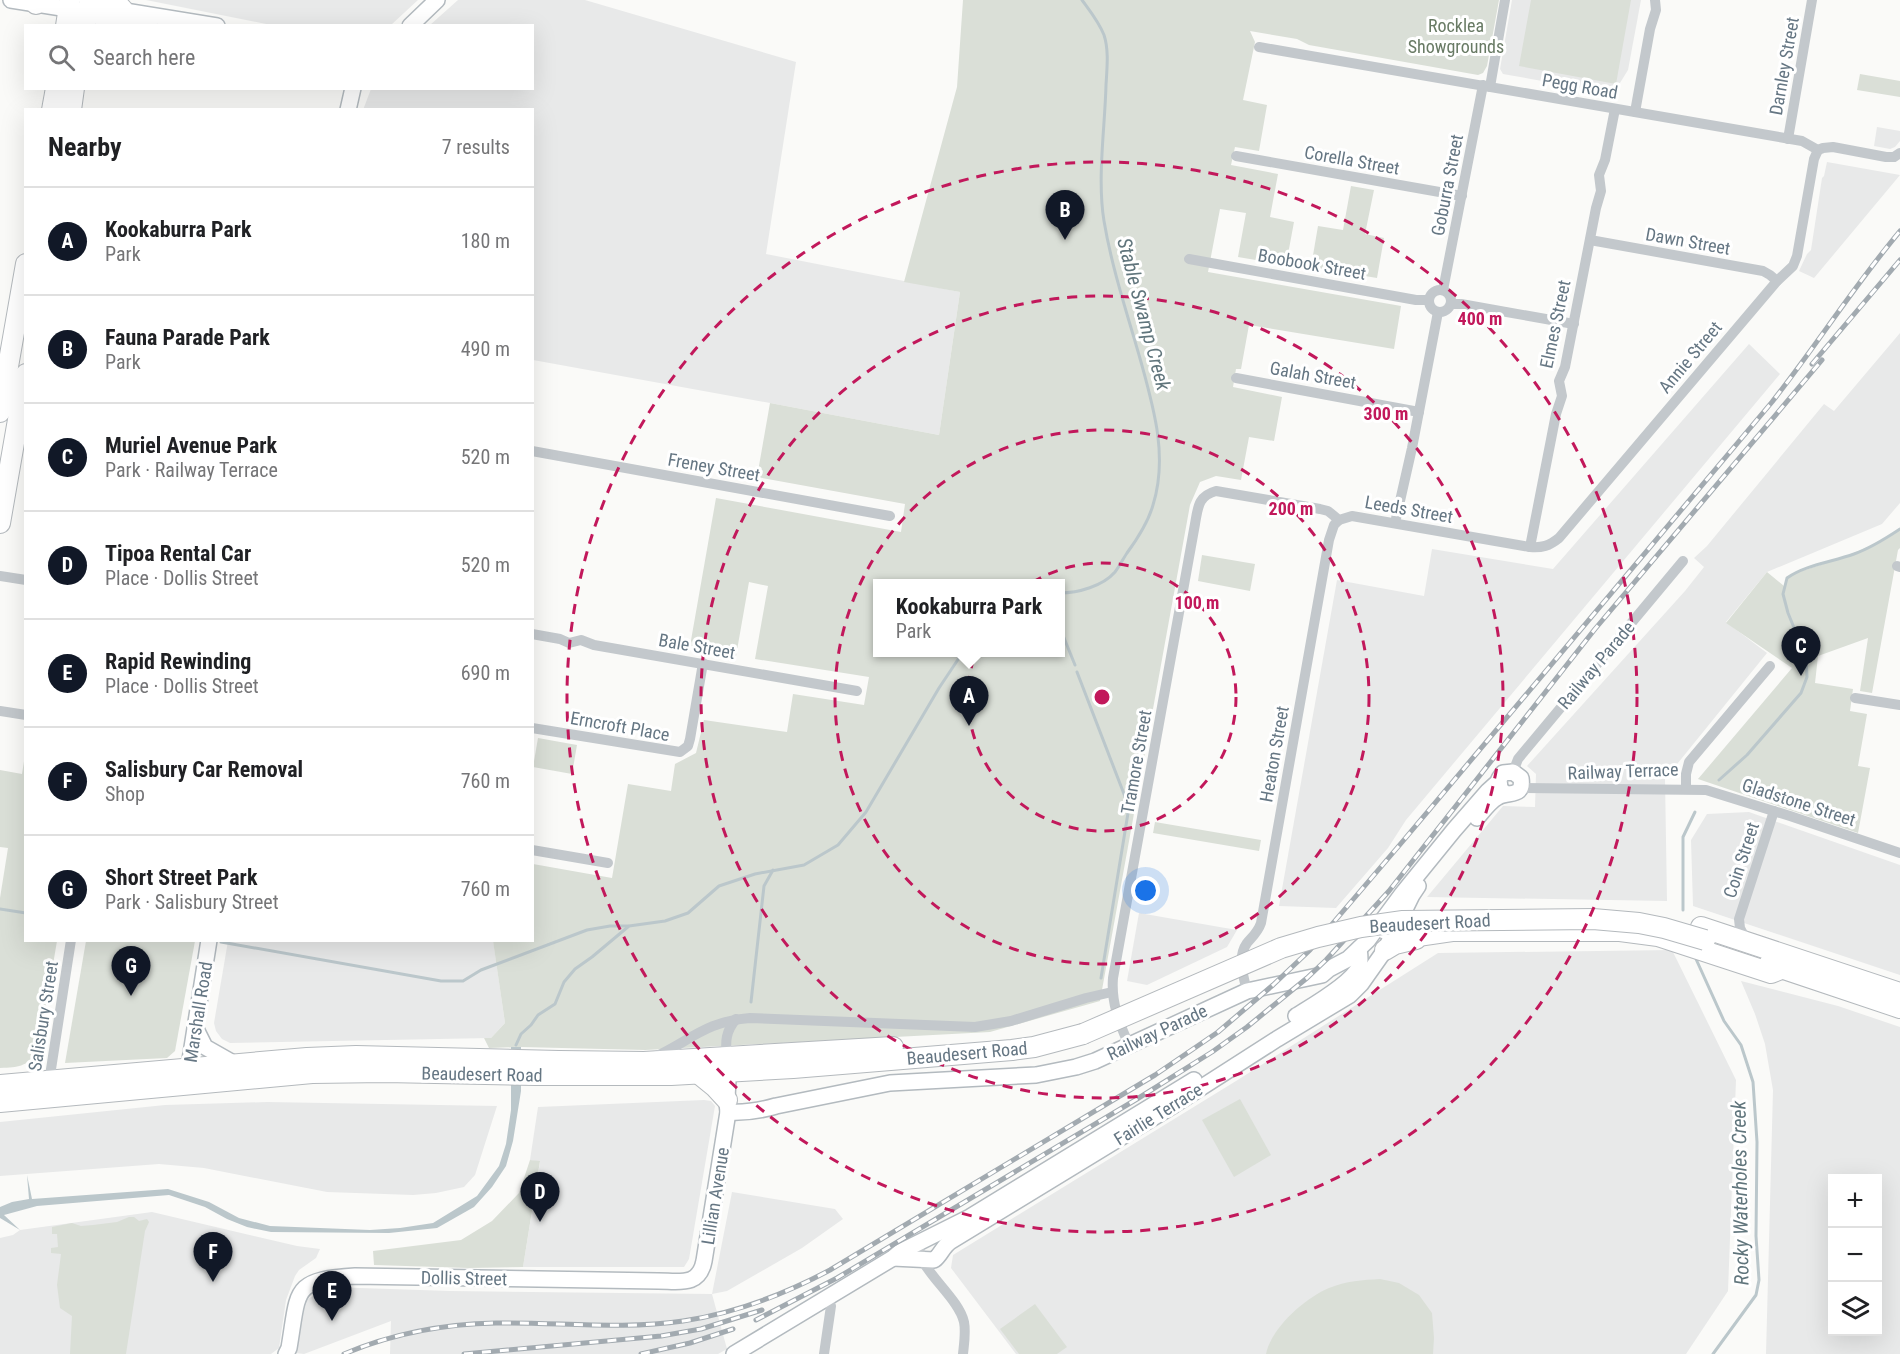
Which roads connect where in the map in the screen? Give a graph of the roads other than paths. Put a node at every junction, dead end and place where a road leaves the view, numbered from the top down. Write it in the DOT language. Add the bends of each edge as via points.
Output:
graph roads {
  1 [pos="10,0"];
  2 [pos="437,0"];
  3 [pos="1505,0"];
  4 [pos="1655,0"];
  5 [pos="1812,0"];
  6 [pos="38,2"];
  7 [pos="118,5"];
  8 [pos="78,12"];
  9 [pos="139,24"];
  10 [pos="208,24"];
  11 [pos="412,24"];
  12 [pos="1258,47"];
  13 [pos="1486,86"];
  14 [pos="56,90"];
  15 [pos="74,90"];
  16 [pos="353,90"];
  17 [pos="52,108"];
  18 [pos="70,108"];
  19 [pos="348,108"];
  20 [pos="1615,109"];
  21 [pos="1635,112"];
  22 [pos="1788,138"];
  23 [pos="1818,150"];
  24 [pos="1897,155"];
  25 [pos="1236,156"];
  26 [pos="1462,196"];
  27 [pos="1590,240"];
  28 [pos="1189,259"];
  29 [pos="24,275"];
  30 [pos="1777,281"];
  31 [pos="1443,290"];
  32 [pos="1429,300"];
  33 [pos="1451,304"];
  34 [pos="1438,312"];
  35 [pos="1574,324"];
  36 [pos="1236,378"];
  37 [pos="24,396"];
  38 [pos="0,412"];
  39 [pos="1419,412"];
  40 [pos="20,441"];
  41 [pos="534,451"];
  42 [pos="1216,491"];
  43 [pos="890,516"];
  44 [pos="1339,520"];
  45 [pos="0,523"];
  46 [pos="1395,523"];
  47 [pos="1530,547"];
  48 [pos="1683,561"];
  49 [pos="0,576"];
  50 [pos="24,580"];
  51 [pos="534,634"];
  52 [pos="703,663"];
  53 [pos="1770,666"];
  54 [pos="857,691"];
  55 [pos="1855,698"];
  56 [pos="1900,705"];
  57 [pos="0,711"];
  58 [pos="24,715"];
  59 [pos="534,728"];
  60 [pos="1513,772"];
  61 [pos="1508,788"];
  62 [pos="1686,789"];
  63 [pos="1774,811"];
  64 [pos="534,850"];
  65 [pos="1900,853"];
  66 [pos="608,863"];
  67 [pos="1739,919"];
  68 [pos="1498,931"];
  69 [pos="1705,932"];
  70 [pos="1389,933"];
  71 [pos="71,942"];
  72 [pos="209,942"];
  73 [pos="1748,943"];
  74 [pos="1359,949"];
  75 [pos="1780,969"];
  76 [pos="1322,975"];
  77 [pos="1355,981"];
  78 [pos="1247,991"];
  79 [pos="1112,992"];
  80 [pos="1900,993"];
  81 [pos="1900,1008"];
  82 [pos="736,1019"];
  83 [pos="195,1028"];
  84 [pos="1129,1045"];
  85 [pos="644,1062"];
  86 [pos="236,1064"];
  87 [pos="733,1064"];
  88 [pos="494,1066"];
  89 [pos="536,1068"];
  90 [pos="699,1074"];
  91 [pos="187,1076"];
  92 [pos="0,1085"];
  93 [pos="48,1089"];
  94 [pos="0,1102"];
  95 [pos="728,1106"];
  96 [pos="920,1243"];
  97 [pos="938,1257"];
  98 [pos="893,1258"];
  99 [pos="922,1260"];
  100 [pos="697,1278"];
  101 [pos="943,1286"];
  102 [pos="827,1299"];
  103 [pos="286,1354"];
  104 [pos="734,1354"];
  105 [pos="824,1354"];
  106 [pos="966,1354"];
  1 -- 6 [label="street"];
  2 -- 11 [label="street"];
  3 -- 13 [label="street, Goburra Street"];
  4 -- 21 [label="street"];
  5 -- 22 [label="street, Darnley Street"];
  6 -- 8 [label="street"];
  7 -- 8 [label="street"];
  7 -- 10 [label="street"];
  8 -- 9 [label="street"];
  12 -- 13 [label="street, Pegg Road"];
  13 -- 20 [label="street, Pegg Road"];
  13 -- 26 [label="street, Goburra Street"];
  14 -- 17 [label="highway"];
  15 -- 18 [label="highway"];
  16 -- 19 [label="street"];
  20 -- 21 [label="street, Pegg Road"];
  20 -- 27 [label="street, Elmes Street" via="1599,176 1601,190"];
  21 -- 22 [label="street, Pegg Road"];
  22 -- 23 [label="street, Pegg Road"];
  23 -- 24 [label="street, Pegg Road" via="1833,147 1886,157"];
  23 -- 30 [label="street, Annie Street" via="1795,262"];
  25 -- 26 [label="street, Corella Street"];
  26 -- 31 [label="street, Goburra Street"];
  27 -- 30 [label="street, Dawn Street" via="1763,272"];
  27 -- 35 [label="street, Elmes Street"];
  28 -- 32 [label="street, Boobook Street"];
  29 -- 38 [label="highway"];
  30 -- 47 [label="street, Annie Street" via="1559,538 1550,545"];
  31 -- 32 [label="street" via="1436,291"];
  31 -- 33 [label="street" via="1449,294"];
  32 -- 34 [label="street"];
  33 -- 34 [label="street" via="1447,310"];
  33 -- 35 [label="street"];
  34 -- 39 [label="street"];
  35 -- 47 [label="street, Elmes Street" via="1559,381 1561,399"];
  36 -- 39 [label="street, Galah Street"];
  37 -- 40 [label="highway"];
  39 -- 46 [label="street"];
  40 -- 45 [label="highway"];
  41 -- 43 [label="street, Freney Street"];
  42 -- 44 [label="street, Leeds Street" via="1329,511"];
  42 -- 79 [label="street, Tramore Street" via="1207,494 1198,508"];
  44 -- 46 [label="street, Leeds Street" via="1352,516"];
  44 -- 78 [label="street, Heaton Street" via="1329,540 1261,923 1242,956"];
  46 -- 47 [label="street, Leeds Street"];
  48 -- 60 [label="street, Railway Parade" via="1518,759"];
  49 -- 50 [label="street"];
  51 -- 52 [label="street, Bale Street"];
  52 -- 54 [label="street, Bale Street"];
  52 -- 59 [label="street, Erncroft Place" via="690,739 680,752"];
  53 -- 62 [label="street, Railway Terrace" via="1689,762"];
  55 -- 56 [label="street"];
  57 -- 58 [label="street"];
  60 -- 61 [label="street" via="1521,778"];
  61 -- 62 [label="street, Railway Terrace"];
  61 -- 70 [label="street, Railway Parade" via="1488,791 1401,894"];
  62 -- 63 [label="street, Gladstone Street" via="1719,793"];
  63 -- 65 [label="street, Gladstone Street"];
  63 -- 67 [label="street, Coin Street"];
  64 -- 66 [label="street"];
  67 -- 69 [label="street, Coin Street" via="1728,927"];
  67 -- 73 [label="street, Coin Street"];
  68 -- 70 [label="highway" via="1421,936"];
  68 -- 70 [label="highway" via="1492,926 1411,927"];
  68 -- 75 [label="highway" via="1620,931 1658,936 1771,973"];
  69 -- 73 [label="highway, Beaudesert Road"];
  69 -- 75 [label="highway, Beaudesert Road"];
  69 -- 87 [label="highway, Beaudesert Road" via="1633,912 1586,909 1442,909 1395,913 1280,938 1081,1030 1004,1041"];
  70 -- 74 [label="street, Railway Parade" via="1368,940"];
  70 -- 77 [label="street, Fairlie Terrace"];
  71 -- 93 [label="street, Salisbury Street"];
  72 -- 83 [label="street, Marshall Road"];
  73 -- 80 [label="highway, Beaudesert Road"];
  74 -- 76 [label="street, Railway Parade"];
  74 -- 77 [label="street"];
  75 -- 81 [label="highway, Beaudesert Road"];
  76 -- 77 [label="street"];
  76 -- 78 [label="street, Railway Parade"];
  77 -- 96 [label="street, Fairlie Terrace" via="970,1217"];
  77 -- 97 [label="street, Fairlie Terrace" via="1350,995 951,1241"];
  78 -- 84 [label="street, Railway Parade"];
  79 -- 82 [label="street, Beaudesert Road" via="1011,1021 975,1027"];
  79 -- 84 [label="street, Tramore Street"];
  82 -- 85 [label="street, Beaudesert Road" via="714,1024"];
  82 -- 87 [label="street" via="726,1042"];
  83 -- 86 [label="street" via="205,1047"];
  83 -- 91 [label="street, Marshall Road"];
  84 -- 95 [label="street, Railway Parade" via="1058,1072 890,1083 744,1113"];
  85 -- 87 [label="highway, Beaudesert Road"];
  85 -- 89 [label="highway, Beaudesert Road"];
  86 -- 88 [label="highway, Beaudesert Road" via="356,1056"];
  86 -- 91 [label="highway, Beaudesert Road"];
  87 -- 90 [label="highway, Beaudesert Road"];
  87 -- 95 [label="street, Lillian Avenue"];
  88 -- 89 [label="highway, Beaudesert Road"];
  88 -- 91 [label="highway, Beaudesert Road"];
  89 -- 90 [label="highway, Beaudesert Road"];
  90 -- 95 [label="highway" via="715,1087"];
  91 -- 93 [label="highway, Beaudesert Road"];
  92 -- 93 [label="highway, Beaudesert Road"];
  93 -- 94 [label="highway, Beaudesert Road"];
  95 -- 100 [label="street, Lillian Avenue" via="704,1261"];
  96 -- 98 [label="street, Fairlie Terrace"];
  96 -- 99 [label="street"];
  97 -- 99 [label="street"];
  97 -- 101 [label="street"];
  98 -- 99 [label="street"];
  98 -- 102 [label="street, Fairlie Terrace"];
  99 -- 101 [label="street"];
  100 -- 103 [label="street, Dollis Street" via="658,1281 331,1277 309,1284 300,1294"];
  101 -- 106 [label="street" via="957,1304 964,1323"];
  102 -- 104 [label="street, Fairlie Terrace"];
  102 -- 105 [label="street" via="831,1306"];
}
